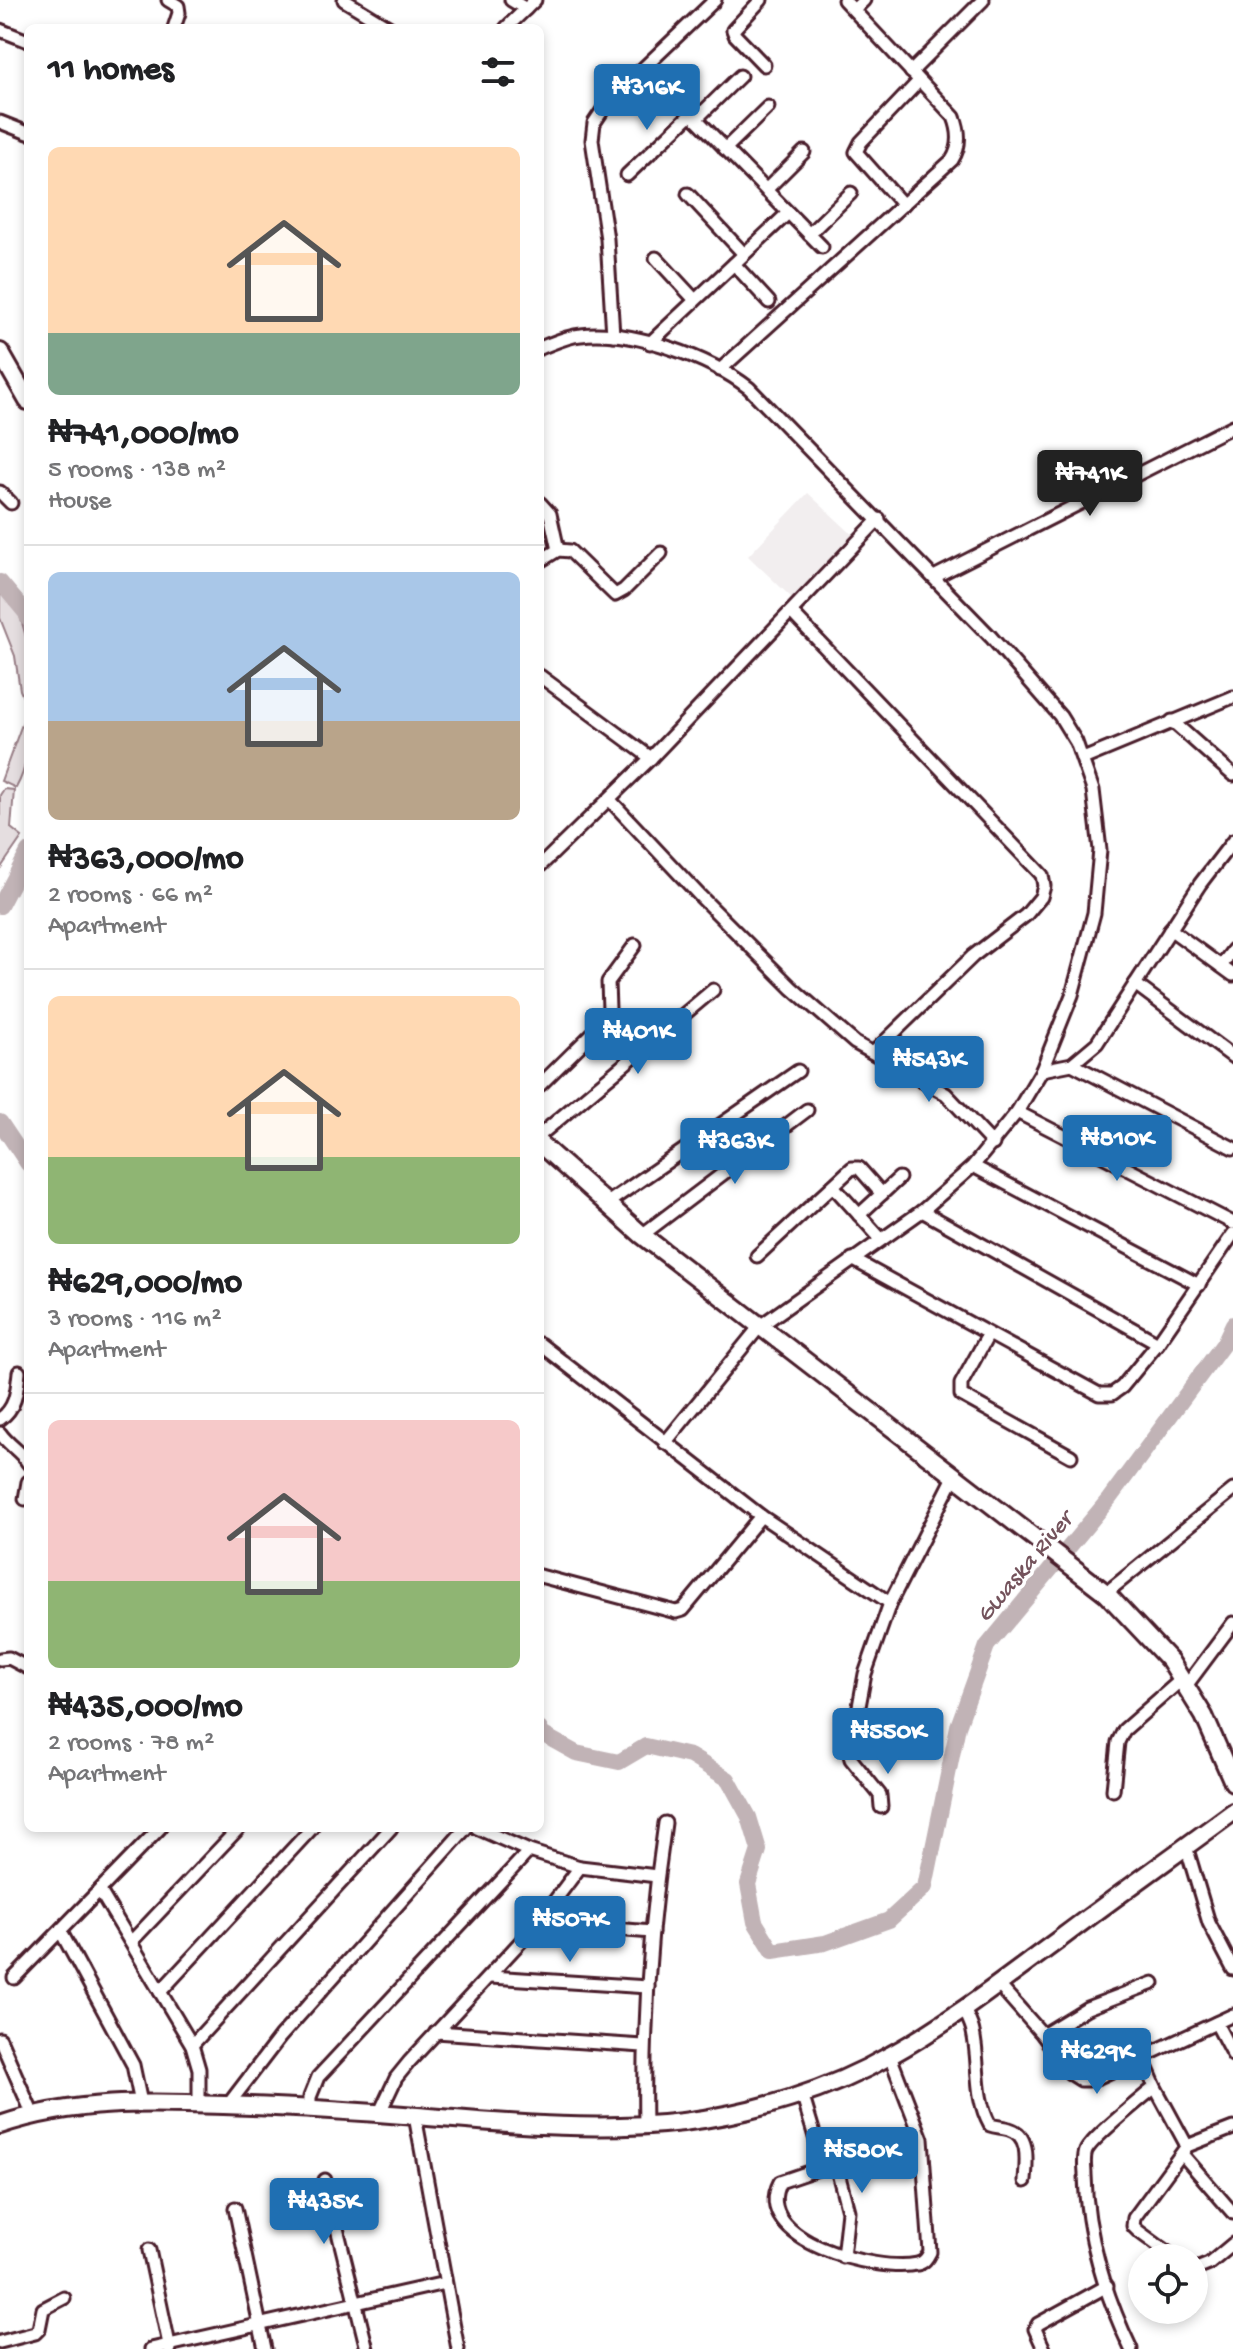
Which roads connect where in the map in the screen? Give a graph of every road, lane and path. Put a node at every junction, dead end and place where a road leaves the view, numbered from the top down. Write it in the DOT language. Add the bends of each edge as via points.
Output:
graph roads {
  1 [pos="168,0"];
  2 [pos="344,0"];
  3 [pos="511,0"];
  4 [pos="535,0"];
  5 [pos="715,0"];
  6 [pos="761,0"];
  7 [pos="844,0"];
  8 [pos="864,0"];
  9 [pos="983,0"];
  10 [pos="526,9"];
  11 [pos="854,10"];
  12 [pos="175,24"];
  13 [pos="383,24"];
  14 [pos="510,24"];
  15 [pos="0,30"];
  16 [pos="24,39"];
  17 [pos="764,65"];
  18 [pos="740,76"];
  19 [pos="915,76"];
  20 [pos="670,92"];
  21 [pos="768,107"];
  22 [pos="694,117"];
  23 [pos="0,122"];
  24 [pos="24,131"];
  25 [pos="725,149"];
  26 [pos="804,152"];
  27 [pos="627,175"];
  28 [pos="766,190"];
  29 [pos="851,193"];
  30 [pos="688,194"];
  31 [pos="903,205"];
  32 [pos="788,213"];
  33 [pos="809,234"];
  34 [pos="822,247"];
  35 [pos="744,254"];
  36 [pos="656,258"];
  37 [pos="734,264"];
  38 [pos="695,300"];
  39 [pos="769,302"];
  40 [pos="613,335"];
  41 [pos="650,343"];
  42 [pos="544,347"];
  43 [pos="0,352"];
  44 [pos="720,370"];
  45 [pos="24,394"];
  46 [pos="1233,426"];
  47 [pos="0,492"];
  48 [pos="11,503"];
  49 [pos="544,507"];
  50 [pos="879,519"];
  51 [pos="558,550"];
  52 [pos="661,553"];
  53 [pos="544,559"];
  54 [pos="934,577"];
  55 [pos="791,612"];
  56 [pos="544,679"];
  57 [pos="1233,697"];
  58 [pos="1172,721"];
  59 [pos="651,758"];
  60 [pos="1083,759"];
  61 [pos="1233,775"];
  62 [pos="610,800"];
  63 [pos="1233,841"];
  64 [pos="544,862"];
  65 [pos="1170,929"];
  66 [pos="635,945"];
  67 [pos="1233,950"];
  68 [pos="1221,966"];
  69 [pos="1233,975"];
  70 [pos="1135,984"];
  71 [pos="713,990"];
  72 [pos="873,1053"];
  73 [pos="1233,1057"];
  74 [pos="1072,1064"];
  75 [pos="1042,1070"];
  76 [pos="798,1071"];
  77 [pos="544,1081"];
  78 [pos="807,1110"];
  79 [pos="1017,1112"];
  80 [pos="544,1132"];
  81 [pos="993,1144"];
  82 [pos="544,1148"];
  83 [pos="1233,1148"];
  84 [pos="973,1166"];
  85 [pos="899,1178"];
  86 [pos="833,1186"];
  87 [pos="882,1194"];
  88 [pos="606,1204"];
  89 [pos="922,1211"];
  90 [pos="859,1215"];
  91 [pos="1233,1223"];
  92 [pos="1233,1234"];
  93 [pos="642,1235"];
  94 [pos="881,1239"];
  95 [pos="757,1256"];
  96 [pos="852,1259"];
  97 [pos="1199,1285"];
  98 [pos="760,1326"];
  99 [pos="988,1335"];
  100 [pos="1158,1343"];
  101 [pos="544,1347"];
  102 [pos="19,1372"];
  103 [pos="0,1419"];
  104 [pos="0,1433"];
  105 [pos="665,1443"];
  106 [pos="24,1455"];
  107 [pos="1071,1456"];
  108 [pos="955,1475"];
  109 [pos="1233,1490"];
  110 [pos="761,1516"];
  111 [pos="544,1577"];
  112 [pos="1106,1593"];
  113 [pos="890,1603"];
  114 [pos="1233,1623"];
  115 [pos="0,1659"];
  116 [pos="24,1666"];
  117 [pos="1184,1682"];
  118 [pos="1233,1782"];
  119 [pos="1113,1790"];
  120 [pos="881,1807"];
  121 [pos="1233,1812"];
  122 [pos="665,1823"];
  123 [pos="156,1832"];
  124 [pos="235,1832"];
  125 [pos="308,1832"];
  126 [pos="387,1832"];
  127 [pos="462,1832"];
  128 [pos="486,1832"];
  129 [pos="1186,1846"];
  130 [pos="529,1851"];
  131 [pos="580,1867"];
  132 [pos="657,1876"];
  133 [pos="100,1891"];
  134 [pos="538,1923"];
  135 [pos="61,1932"];
  136 [pos="652,1932"];
  137 [pos="131,1942"];
  138 [pos="1233,1969"];
  139 [pos="490,1977"];
  140 [pos="14,1978"];
  141 [pos="1153,1983"];
  142 [pos="998,1984"];
  143 [pos="648,1987"];
  144 [pos="160,1992"];
  145 [pos="964,2009"];
  146 [pos="1233,2015"];
  147 [pos="1216,2023"];
  148 [pos="436,2032"];
  149 [pos="1043,2035"];
  150 [pos="0,2039"];
  151 [pos="192,2045"];
  152 [pos="643,2046"];
  153 [pos="1233,2055"];
  154 [pos="890,2056"];
  155 [pos="1142,2057"];
  156 [pos="1155,2087"];
  157 [pos="802,2094"];
  158 [pos="141,2103"];
  159 [pos="199,2104"];
  160 [pos="228,2105"];
  161 [pos="310,2108"];
  162 [pos="380,2112"];
  163 [pos="33,2115"];
  164 [pos="415,2116"];
  165 [pos="0,2125"];
  166 [pos="645,2125"];
  167 [pos="1233,2128"];
  168 [pos="1185,2150"];
  169 [pos="824,2167"];
  170 [pos="325,2180"];
  171 [pos="1025,2181"];
  172 [pos="235,2208"];
  173 [pos="1233,2213"];
  174 [pos="1156,2244"];
  175 [pos="1233,2244"];
  176 [pos="149,2250"];
  177 [pos="843,2257"];
  178 [pos="1208,2264"];
  179 [pos="445,2283"];
  180 [pos="1107,2286"];
  181 [pos="64,2298"];
  182 [pos="356,2303"];
  183 [pos="260,2324"];
  184 [pos="0,2342"];
  185 [pos="170,2347"];
  186 [pos="1126,2347"];
  187 [pos="151,2349"];
  188 [pos="265,2349"];
  189 [pos="367,2349"];
  190 [pos="458,2349"];
  191 [pos="1044,2349"];
  1 -- 12 [label="street" via="178,6"];
  2 -- 13 [label="street"];
  3 -- 10 [label="street"];
  4 -- 10 [label="street"];
  5 -- 40 [label="street" via="608,102 594,123"];
  6 -- 17 [label="street" via="733,30"];
  7 -- 11 [label="street"];
  8 -- 11 [label="street"];
  9 -- 19 [label="street"];
  10 -- 14 [label="street"];
  11 -- 19 [label="street"];
  15 -- 16 [label="street"];
  18 -- 22 [label="street"];
  19 -- 31 [label="street" via="856,152"];
  19 -- 31 [label="street" via="954,117 958,147 952,160"];
  20 -- 22 [label="street"];
  21 -- 25 [label="street"];
  22 -- 25 [label="street"];
  22 -- 27 [label="street"];
  23 -- 24 [label="street"];
  25 -- 28 [label="street"];
  26 -- 28 [label="street"];
  28 -- 32 [label="street"];
  29 -- 33 [label="street"];
  30 -- 35 [label="street"];
  31 -- 44 [label="street"];
  32 -- 33 [label="street"];
  32 -- 35 [label="street"];
  33 -- 34 [label="street"];
  35 -- 37 [label="street"];
  36 -- 38 [label="street"];
  37 -- 38 [label="street"];
  37 -- 39 [label="street"];
  38 -- 41 [label="street"];
  40 -- 41 [label="street"];
  40 -- 42 [label="street" via="574,336"];
  41 -- 44 [label="street"];
  43 -- 45 [label="street"];
  44 -- 50 [label="street" via="759,397"];
  46 -- 54 [label="street"];
  47 -- 48 [label="street"];
  49 -- 51 [label="street"];
  50 -- 54 [label="street"];
  50 -- 55 [label="street"];
  51 -- 52 [label="street" via="570,551 615,595"];
  51 -- 53 [label="street"];
  54 -- 60 [label="street" via="1060,716"];
  55 -- 59 [label="street"];
  55 -- 72 [label="street" via="1042,875 1041,897 1026,915 973,956"];
  56 -- 59 [label="street"];
  57 -- 58 [label="street"];
  58 -- 60 [label="street"];
  58 -- 61 [label="street"];
  59 -- 62 [label="street"];
  60 -- 75 [label="street" via="1099,825 1094,913 1072,995"];
  62 -- 64 [label="street"];
  62 -- 72 [label="street" via="792,988"];
  63 -- 65 [label="street"];
  65 -- 68 [label="street"];
  65 -- 70 [label="street"];
  66 -- 77 [label="street" via="608,982 605,1021"];
  67 -- 68 [label="street"];
  68 -- 69 [label="street"];
  70 -- 73 [label="street"];
  70 -- 74 [label="street" via="1097,1043"];
  71 -- 80 [label="street"];
  72 -- 81 [label="street" via="946,1094"];
  74 -- 75 [label="street"];
  74 -- 83 [label="street"];
  75 -- 79 [label="street"];
  76 -- 88 [label="street"];
  78 -- 93 [label="street"];
  79 -- 81 [label="street"];
  79 -- 91 [label="street"];
  81 -- 84 [label="street"];
  82 -- 88 [label="street"];
  84 -- 89 [label="street"];
  84 -- 97 [label="street"];
  85 -- 87 [label="street"];
  86 -- 87 [label="street" via="859,1168"];
  86 -- 90 [label="street"];
  86 -- 95 [label="street"];
  87 -- 90 [label="street"];
  88 -- 93 [label="street"];
  89 -- 94 [label="street"];
  89 -- 100 [label="street"];
  90 -- 94 [label="street"];
  92 -- 97 [label="street"];
  93 -- 98 [label="street"];
  94 -- 96 [label="street"];
  96 -- 98 [label="street"];
  96 -- 99 [label="street"];
  97 -- 100 [label="street"];
  98 -- 105 [label="street"];
  98 -- 108 [label="street"];
  99 -- 100 [label="street" via="1106,1395 1122,1387"];
  99 -- 107 [label="street" via="961,1384 961,1395"];
  101 -- 105 [label="street"];
  102 -- 103 [label="street" via="16,1398"];
  104 -- 106 [label="street"];
  105 -- 110 [label="street"];
  108 -- 112 [label="street"];
  108 -- 113 [label="street"];
  109 -- 112 [label="street"];
  110 -- 111 [label="street" via="676,1612"];
  110 -- 113 [label="street"];
  112 -- 117 [label="street" via="1151,1638"];
  113 -- 120 [label="street" via="865,1674 850,1755 880,1795"];
  114 -- 117 [label="street"];
  115 -- 116 [label="street"];
  117 -- 118 [label="street"];
  117 -- 119 [label="street" via="1124,1730"];
  121 -- 129 [label="street"];
  122 -- 132 [label="street"];
  123 -- 133 [label="street"];
  124 -- 137 [label="street"];
  125 -- 144 [label="street"];
  126 -- 151 [label="street"];
  127 -- 160 [label="street" via="280,2037"];
  128 -- 130 [label="street"];
  129 -- 138 [label="street" via="1209,1923"];
  129 -- 142 [label="street"];
  130 -- 131 [label="street"];
  130 -- 161 [label="street" via="318,2077"];
  131 -- 132 [label="street"];
  131 -- 134 [label="street"];
  132 -- 136 [label="street"];
  133 -- 135 [label="street"];
  133 -- 137 [label="street"];
  134 -- 136 [label="street"];
  134 -- 139 [label="street"];
  135 -- 140 [label="street"];
  135 -- 158 [label="street" via="133,2065"];
  136 -- 143 [label="street"];
  137 -- 144 [label="street"];
  139 -- 143 [label="street"];
  139 -- 148 [label="street"];
  141 -- 149 [label="street" via="1087,2008"];
  142 -- 145 [label="street"];
  142 -- 149 [label="street"];
  143 -- 152 [label="street"];
  144 -- 151 [label="street"];
  145 -- 154 [label="street"];
  145 -- 171 [label="street" via="973,2031 985,2116 990,2125 1021,2136"];
  146 -- 147 [label="street"];
  147 -- 153 [label="street"];
  147 -- 155 [label="street"];
  148 -- 152 [label="street"];
  148 -- 162 [label="street" via="396,2078"];
  149 -- 155 [label="street" via="1081,2080"];
  150 -- 163 [label="street"];
  151 -- 159 [label="street" via="199,2069"];
  152 -- 166 [label="street"];
  154 -- 157 [label="street"];
  154 -- 177 [label="street" via="922,2139 930,2252 916,2265"];
  155 -- 156 [label="street"];
  156 -- 168 [label="street"];
  156 -- 180 [label="street" via="1086,2151 1086,2203"];
  157 -- 166 [label="street" via="712,2117"];
  157 -- 169 [label="street"];
  158 -- 159 [label="street"];
  158 -- 163 [label="street"];
  159 -- 160 [label="street"];
  160 -- 161 [label="street"];
  161 -- 162 [label="street"];
  162 -- 164 [label="street"];
  163 -- 165 [label="street"];
  164 -- 166 [label="street"];
  164 -- 179 [label="street"];
  167 -- 168 [label="street"];
  168 -- 173 [label="street"];
  168 -- 174 [label="street" via="1132,2222"];
  169 -- 177 [label="street" via="837,2169 848,2211"];
  169 -- 177 [label="street" via="778,2184 779,2215 805,2239"];
  170 -- 182 [label="street"];
  172 -- 183 [label="street"];
  175 -- 178 [label="street"];
  176 -- 185 [label="street"];
  179 -- 182 [label="street"];
  179 -- 190 [label="street"];
  180 -- 186 [label="street"];
  180 -- 191 [label="street" via="1038,2324 1036,2334"];
  181 -- 184 [label="street" via="43,2309 35,2333"];
  182 -- 183 [label="street"];
  182 -- 189 [label="street"];
  183 -- 185 [label="street"];
  183 -- 188 [label="street"];
  185 -- 187 [label="street"];
}
